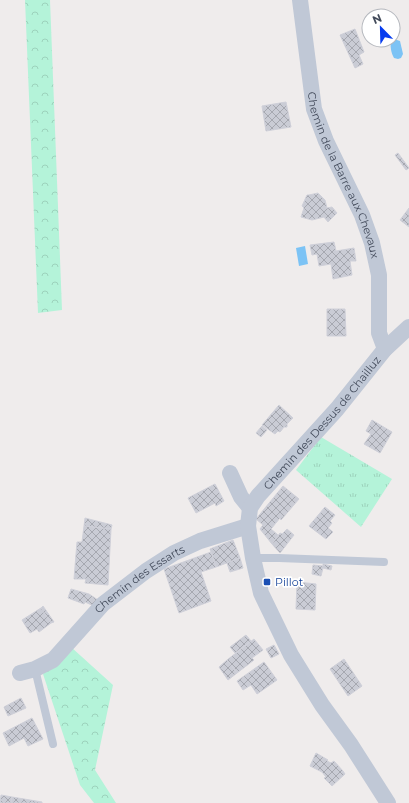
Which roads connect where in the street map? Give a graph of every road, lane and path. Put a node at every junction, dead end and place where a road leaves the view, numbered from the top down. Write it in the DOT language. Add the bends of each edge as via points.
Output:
graph roads {
  1 [pos="300,0"];
  2 [pos="409,327"];
  3 [pos="385,349"];
  4 [pos="230,473"];
  5 [pos="250,508"];
  6 [pos="248,526"];
  7 [pos="253,558"];
  8 [pos="384,562"];
  9 [pos="27,671"];
  10 [pos="53,744"];
  11 [pos="388,803"];
  1 -- 3 [label="street, Chemin de la Barre aux Chevaux" via="314,109 372,243 378,275 379,333"];
  2 -- 3 [label="street, Chemin des Dessus de Chailluz"];
  3 -- 5 [label="street, Chemin des Dessus de Chailluz"];
  4 -- 5 [label="street" via="241,497"];
  5 -- 6 [label="street, Chemin des Dessus de Chailluz"];
  6 -- 7 [label="street"];
  6 -- 9 [label="street, Chemin des Essarts" via="200,541 174,553 146,571 103,604 53,660"];
  7 -- 8 [label="lane"];
  7 -- 11 [label="street" via="261,593 291,656"];
  9 -- 10 [label="lane"];
}
